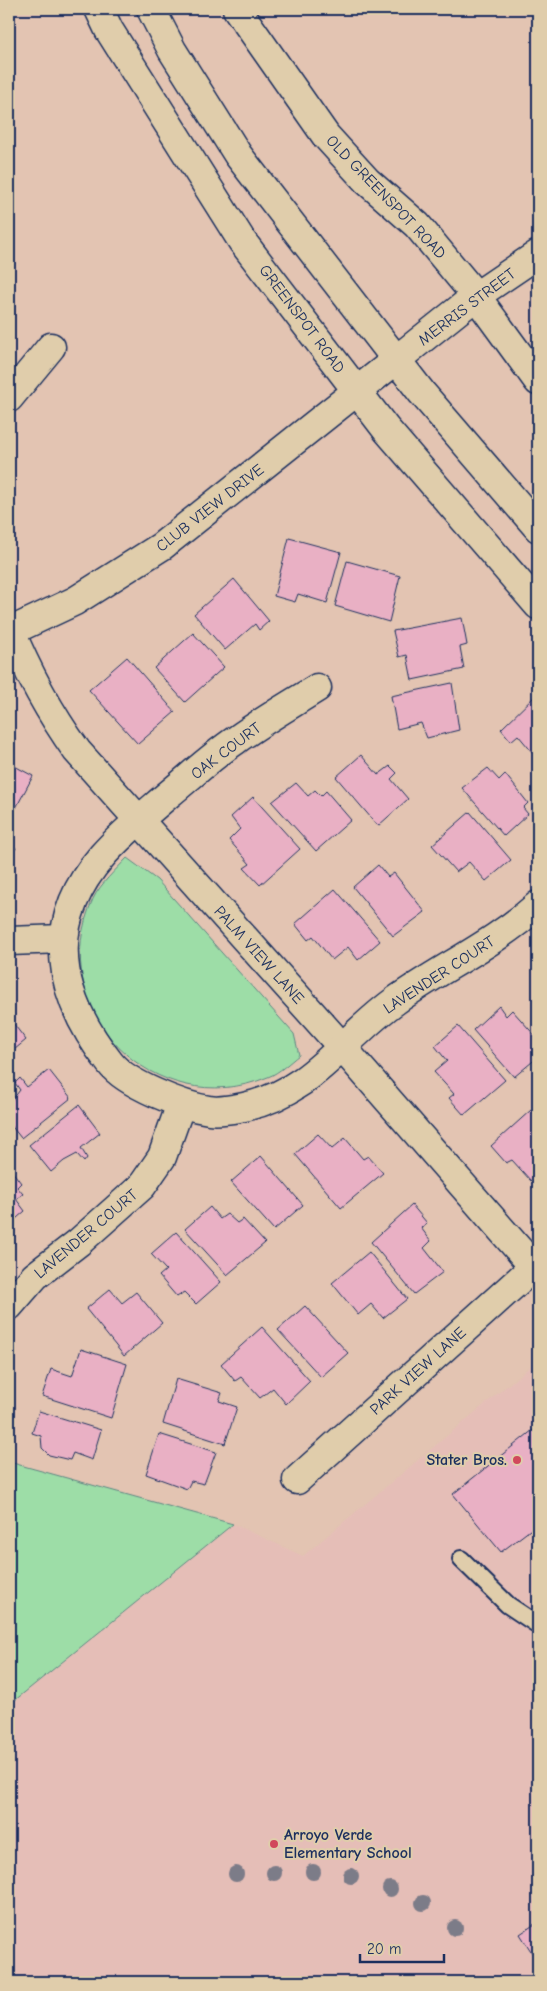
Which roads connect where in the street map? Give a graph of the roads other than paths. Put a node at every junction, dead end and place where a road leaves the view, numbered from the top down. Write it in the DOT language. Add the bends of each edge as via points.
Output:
graph roads {
  1 [pos="99,9"];
  2 [pos="151,9"];
  3 [pos="237,9"];
  4 [pos="538,254"];
  5 [pos="476,296"];
  6 [pos="51,347"];
  7 [pos="396,360"];
  8 [pos="538,381"];
  9 [pos="358,393"];
  10 [pos="9,398"];
  11 [pos="538,528"];
  12 [pos="538,605"];
  13 [pos="9,630"];
  14 [pos="317,688"];
  15 [pos="139,820"];
  16 [pos="538,905"];
  17 [pos="63,939"];
  18 [pos="9,941"];
  19 [pos="342,1047"];
  20 [pos="182,1104"];
  21 [pos="536,1265"];
  22 [pos="9,1306"];
  23 [pos="298,1480"];
  24 [pos="461,1559"];
  25 [pos="538,1625"];
  1 -- 9 [label="street, GREENSPOT ROAD" via="109,30 242,241"];
  2 -- 7 [label="street" via="172,50 238,155"];
  3 -- 5 [label="street, OLD GREENSPOT ROAD" via="326,136 367,181 417,225"];
  4 -- 5 [label="street, MERRIS STREET"];
  5 -- 7 [label="street, MERRIS STREET"];
  5 -- 8 [label="street, OLD GREENSPOT ROAD"];
  6 -- 10 [label="street"];
  7 -- 9 [label="street, CLUB VIEW DRIVE"];
  7 -- 11 [label="street"];
  9 -- 12 [label="street, GREENSPOT ROAD"];
  9 -- 13 [label="street, CLUB VIEW DRIVE" via="162,546 75,601"];
  13 -- 15 [label="street, PALM VIEW LANE" via="55,720 77,751"];
  14 -- 15 [label="street, OAK COURT" via="234,741"];
  15 -- 17 [label="street, OAK COURT" via="102,856 85,880 72,907"];
  15 -- 19 [label="street, PALM VIEW LANE"];
  16 -- 19 [label="street, LAVENDER COURT" via="488,945 434,975 393,1003"];
  17 -- 18 [label="street"];
  17 -- 20 [label="street, OAK COURT" via="65,974 71,996 91,1039 114,1069"];
  19 -- 20 [label="street, LAVENDER COURT" via="304,1082 276,1097 243,1107 211,1111"];
  19 -- 21 [label="street, PALM VIEW LANE"];
  20 -- 22 [label="street, LAVENDER COURT" via="162,1157 142,1186 35,1276"];
  21 -- 23 [label="street, PARK VIEW LANE"];
  24 -- 25 [label="lane" via="508,1605"];
}
